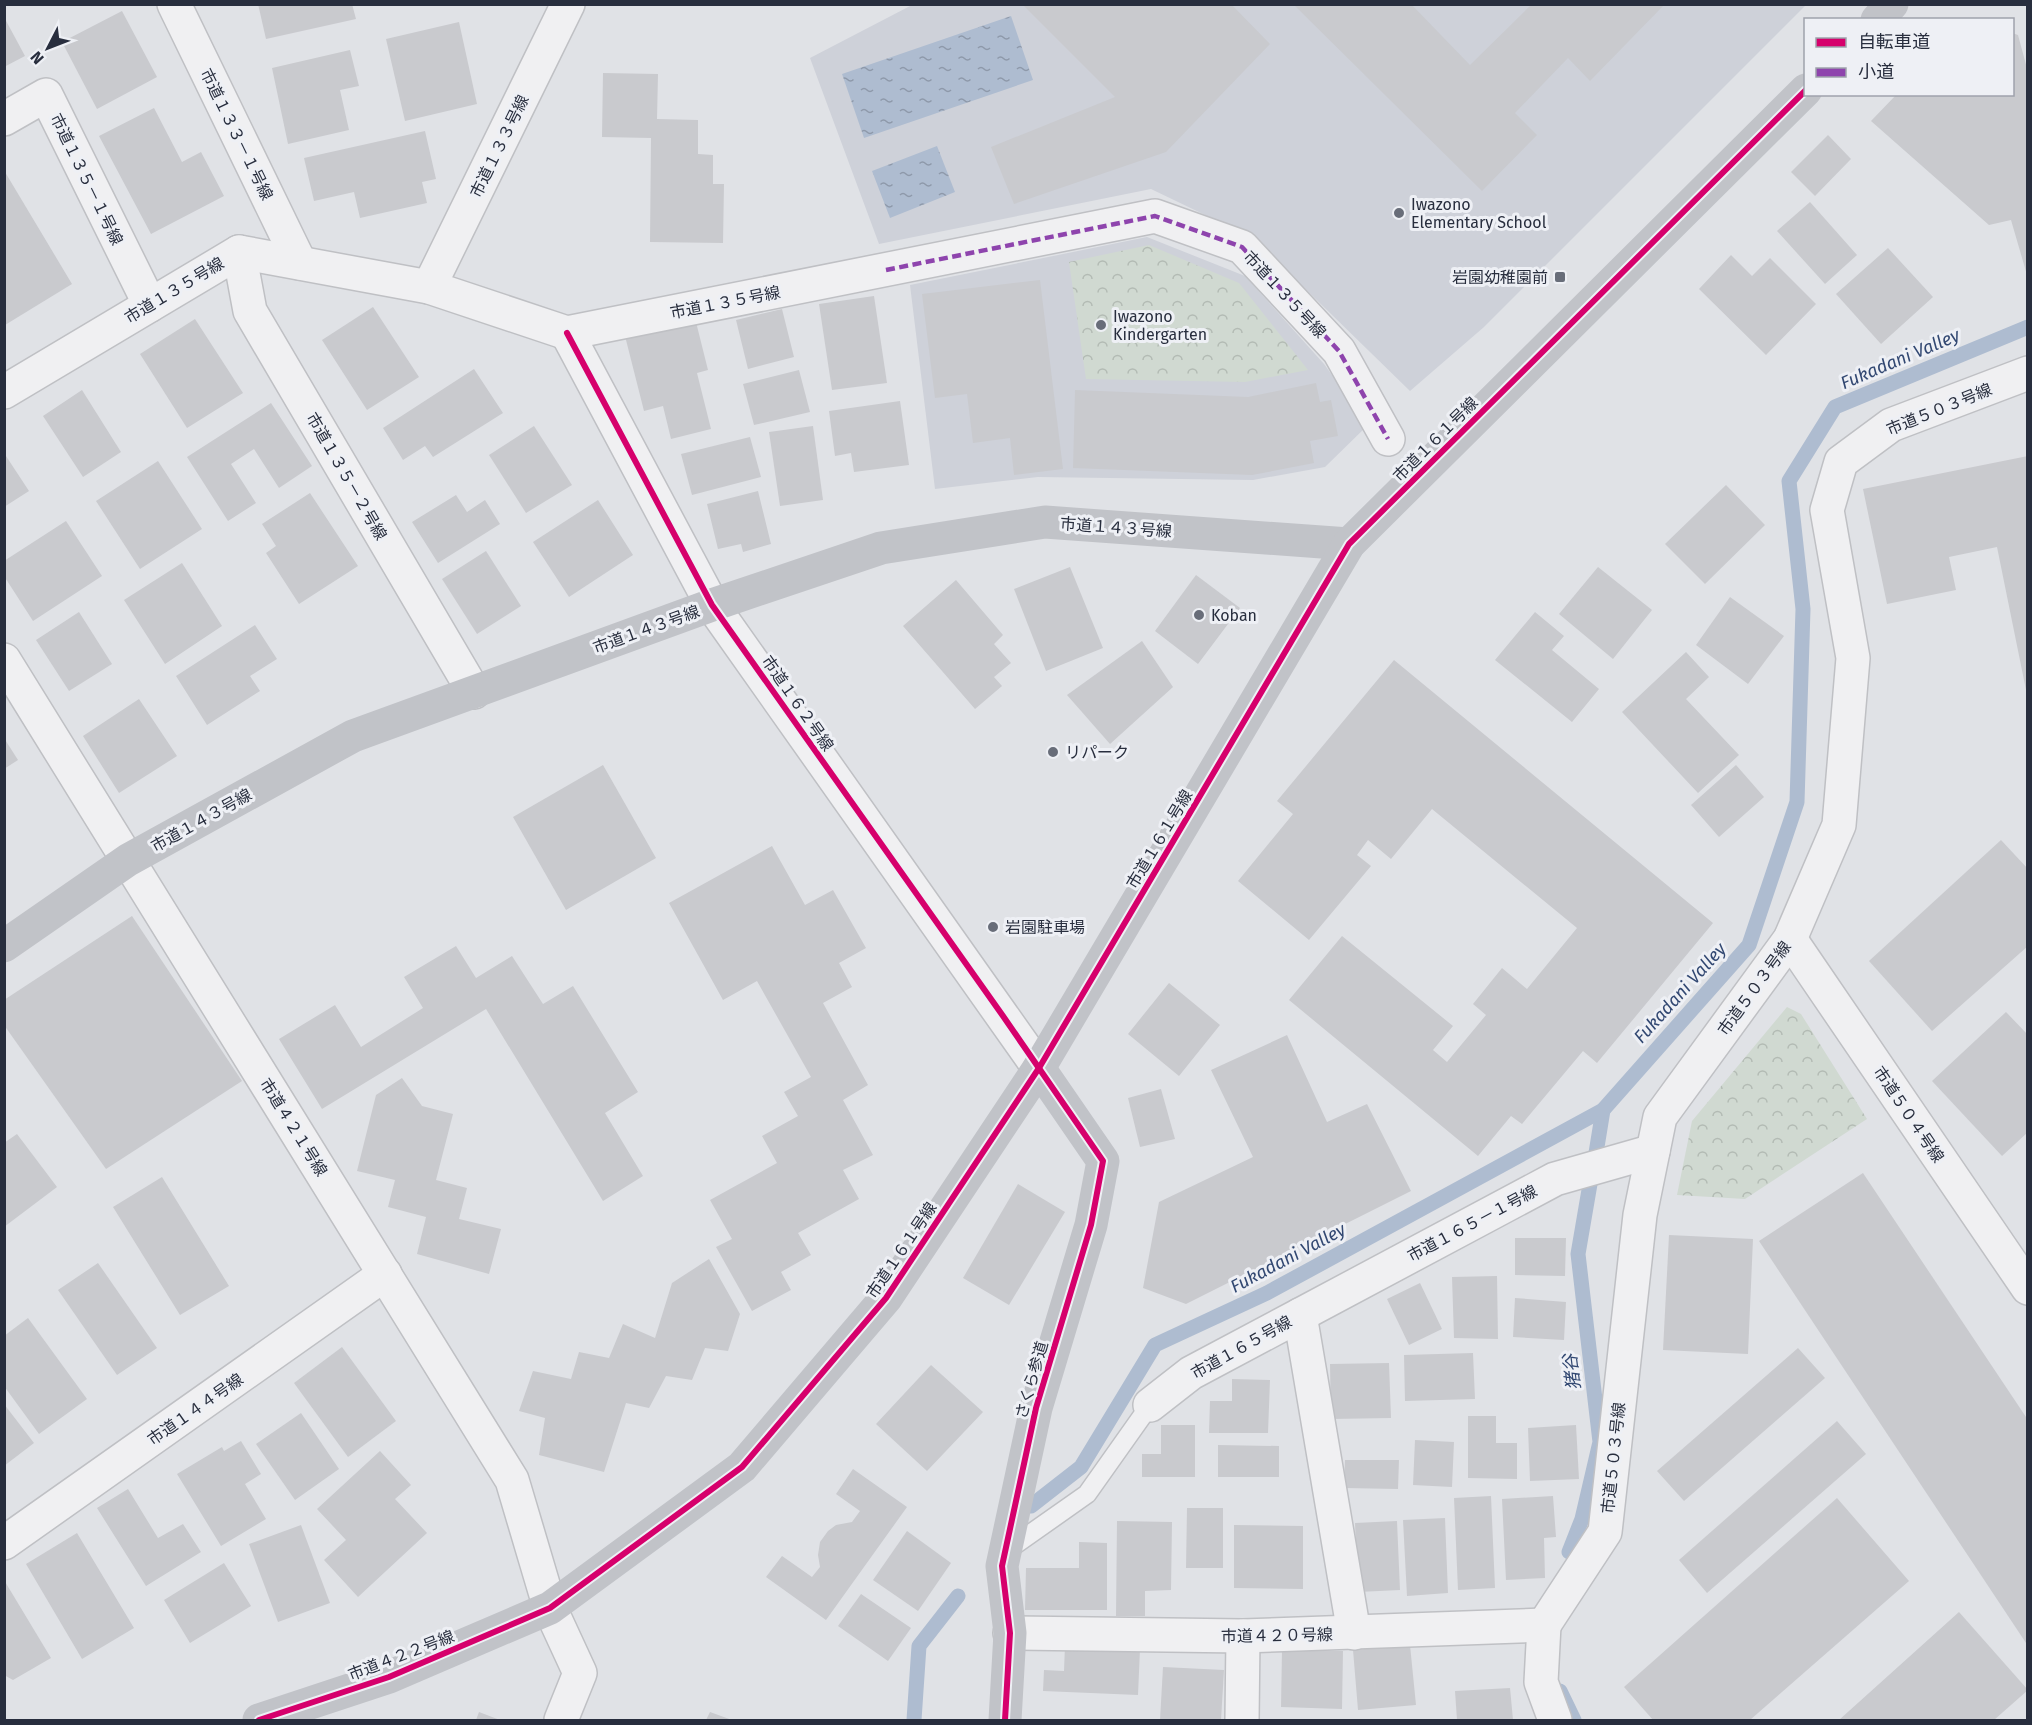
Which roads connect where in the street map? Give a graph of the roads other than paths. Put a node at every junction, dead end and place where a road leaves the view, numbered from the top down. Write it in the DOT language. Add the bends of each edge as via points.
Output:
graph roads {
  1 [pos="174,4"];
  2 [pos="568,4"];
  3 [pos="1892,4"];
  4 [pos="1879,18"];
  5 [pos="1804,92"];
  6 [pos="4,119"];
  7 [pos="239,252"];
  8 [pos="300,263"];
  9 [pos="429,287"];
  10 [pos="150,305"];
  11 [pos="567,333"];
  12 [pos="2028,373"];
  13 [pos="4,392"];
  14 [pos="1388,439"];
  15 [pos="1350,544"];
  16 [pos="712,605"];
  17 [pos="4,660"];
  18 [pos="474,692"];
  19 [pos="128,860"];
  20 [pos="1790,939"];
  21 [pos="4,946"];
  22 [pos="1039,1068"];
  23 [pos="1653,1151"];
  24 [pos="385,1274"];
  25 [pos="2028,1288"];
  26 [pos="1300,1315"];
  27 [pos="1150,1405"];
  28 [pos="4,1543"];
  29 [pos="1005,1552"];
  30 [pos="550,1608"];
  31 [pos="1544,1624"];
  32 [pos="1010,1633"];
  33 [pos="1354,1633"];
  34 [pos="1243,1636"];
  35 [pos="260,1720"];
  36 [pos="561,1720"];
  37 [pos="1005,1720"];
  38 [pos="1242,1720"];
  39 [pos="1555,1720"];
  1 -- 8 [label="street, 市道１３３－１号線"];
  2 -- 9 [label="street, 市道１３３号線"];
  3 -- 4 [label="street"];
  5 -- 15 [label="street, 市道１６１号線"];
  6 -- 10 [label="street, 市道１３５－１号線" via="46,95"];
  7 -- 8 [label="street, 市道１３５号線"];
  7 -- 10 [label="street, 市道１３５号線"];
  7 -- 18 [label="street, 市道１３５－２号線" via="250,310"];
  8 -- 9 [label="street, 市道１３５号線"];
  9 -- 11 [label="street, 市道１３５号線"];
  10 -- 13 [label="street, 市道１３５号線"];
  11 -- 14 [label="street, 市道１３５号線" via="1155,216 1242,248 1339,351"];
  11 -- 16 [label="street, 市道１６２号線"];
  12 -- 20 [label="street, 市道５０３号線" via="1891,425 1840,462 1827,510 1853,658 1839,825"];
  15 -- 16 [label="street, 市道１４３号線" via="1045,522 881,548"];
  15 -- 22 [label="street, 市道１６１号線"];
  16 -- 18 [label="street, 市道１４３号線"];
  16 -- 22 [label="street, 市道１６２号線"];
  17 -- 19 [label="street, 市道４２１号線"];
  18 -- 19 [label="street, 市道１４３号線" via="353,736"];
  19 -- 21 [label="street, 市道１４３号線"];
  19 -- 24 [label="street, 市道４２１号線"];
  20 -- 23 [label="street, 市道５０３号線" via="1660,1117"];
  20 -- 25 [label="street, 市道５０４号線"];
  22 -- 29 [label="street, さくら参道" via="1103,1161 1090,1225 1036,1408"];
  22 -- 30 [label="street, 市道１６１号線" via="886,1298 742,1467"];
  23 -- 26 [label="street, 市道１６５－１号線" via="1555,1179"];
  23 -- 31 [label="street, 市道５０３号線" via="1640,1215 1605,1532"];
  24 -- 28 [label="street, 市道１４４号線"];
  24 -- 30 [label="street, 市道４２１号線" via="512,1480"];
  26 -- 27 [label="street, 市道１６５号線" via="1191,1373"];
  26 -- 33 [label="street, 市道１６５号線"];
  27 -- 29 [label="lane, 市道１６５号線" via="1087,1494"];
  29 -- 32 [label="street, さくら参道" via="1002,1566"];
  30 -- 35 [label="street, 市道４２２号線" via="389,1677"];
  30 -- 36 [label="street, 市道４２１号線" via="580,1673"];
  31 -- 33 [label="street, 市道４２０号線"];
  31 -- 39 [label="street" via="1541,1682"];
  32 -- 34 [label="street, 市道４２０号線"];
  32 -- 37 [label="street, さくら参道"];
  33 -- 34 [label="street, 市道４２０号線"];
  34 -- 38 [label="street"];
}
